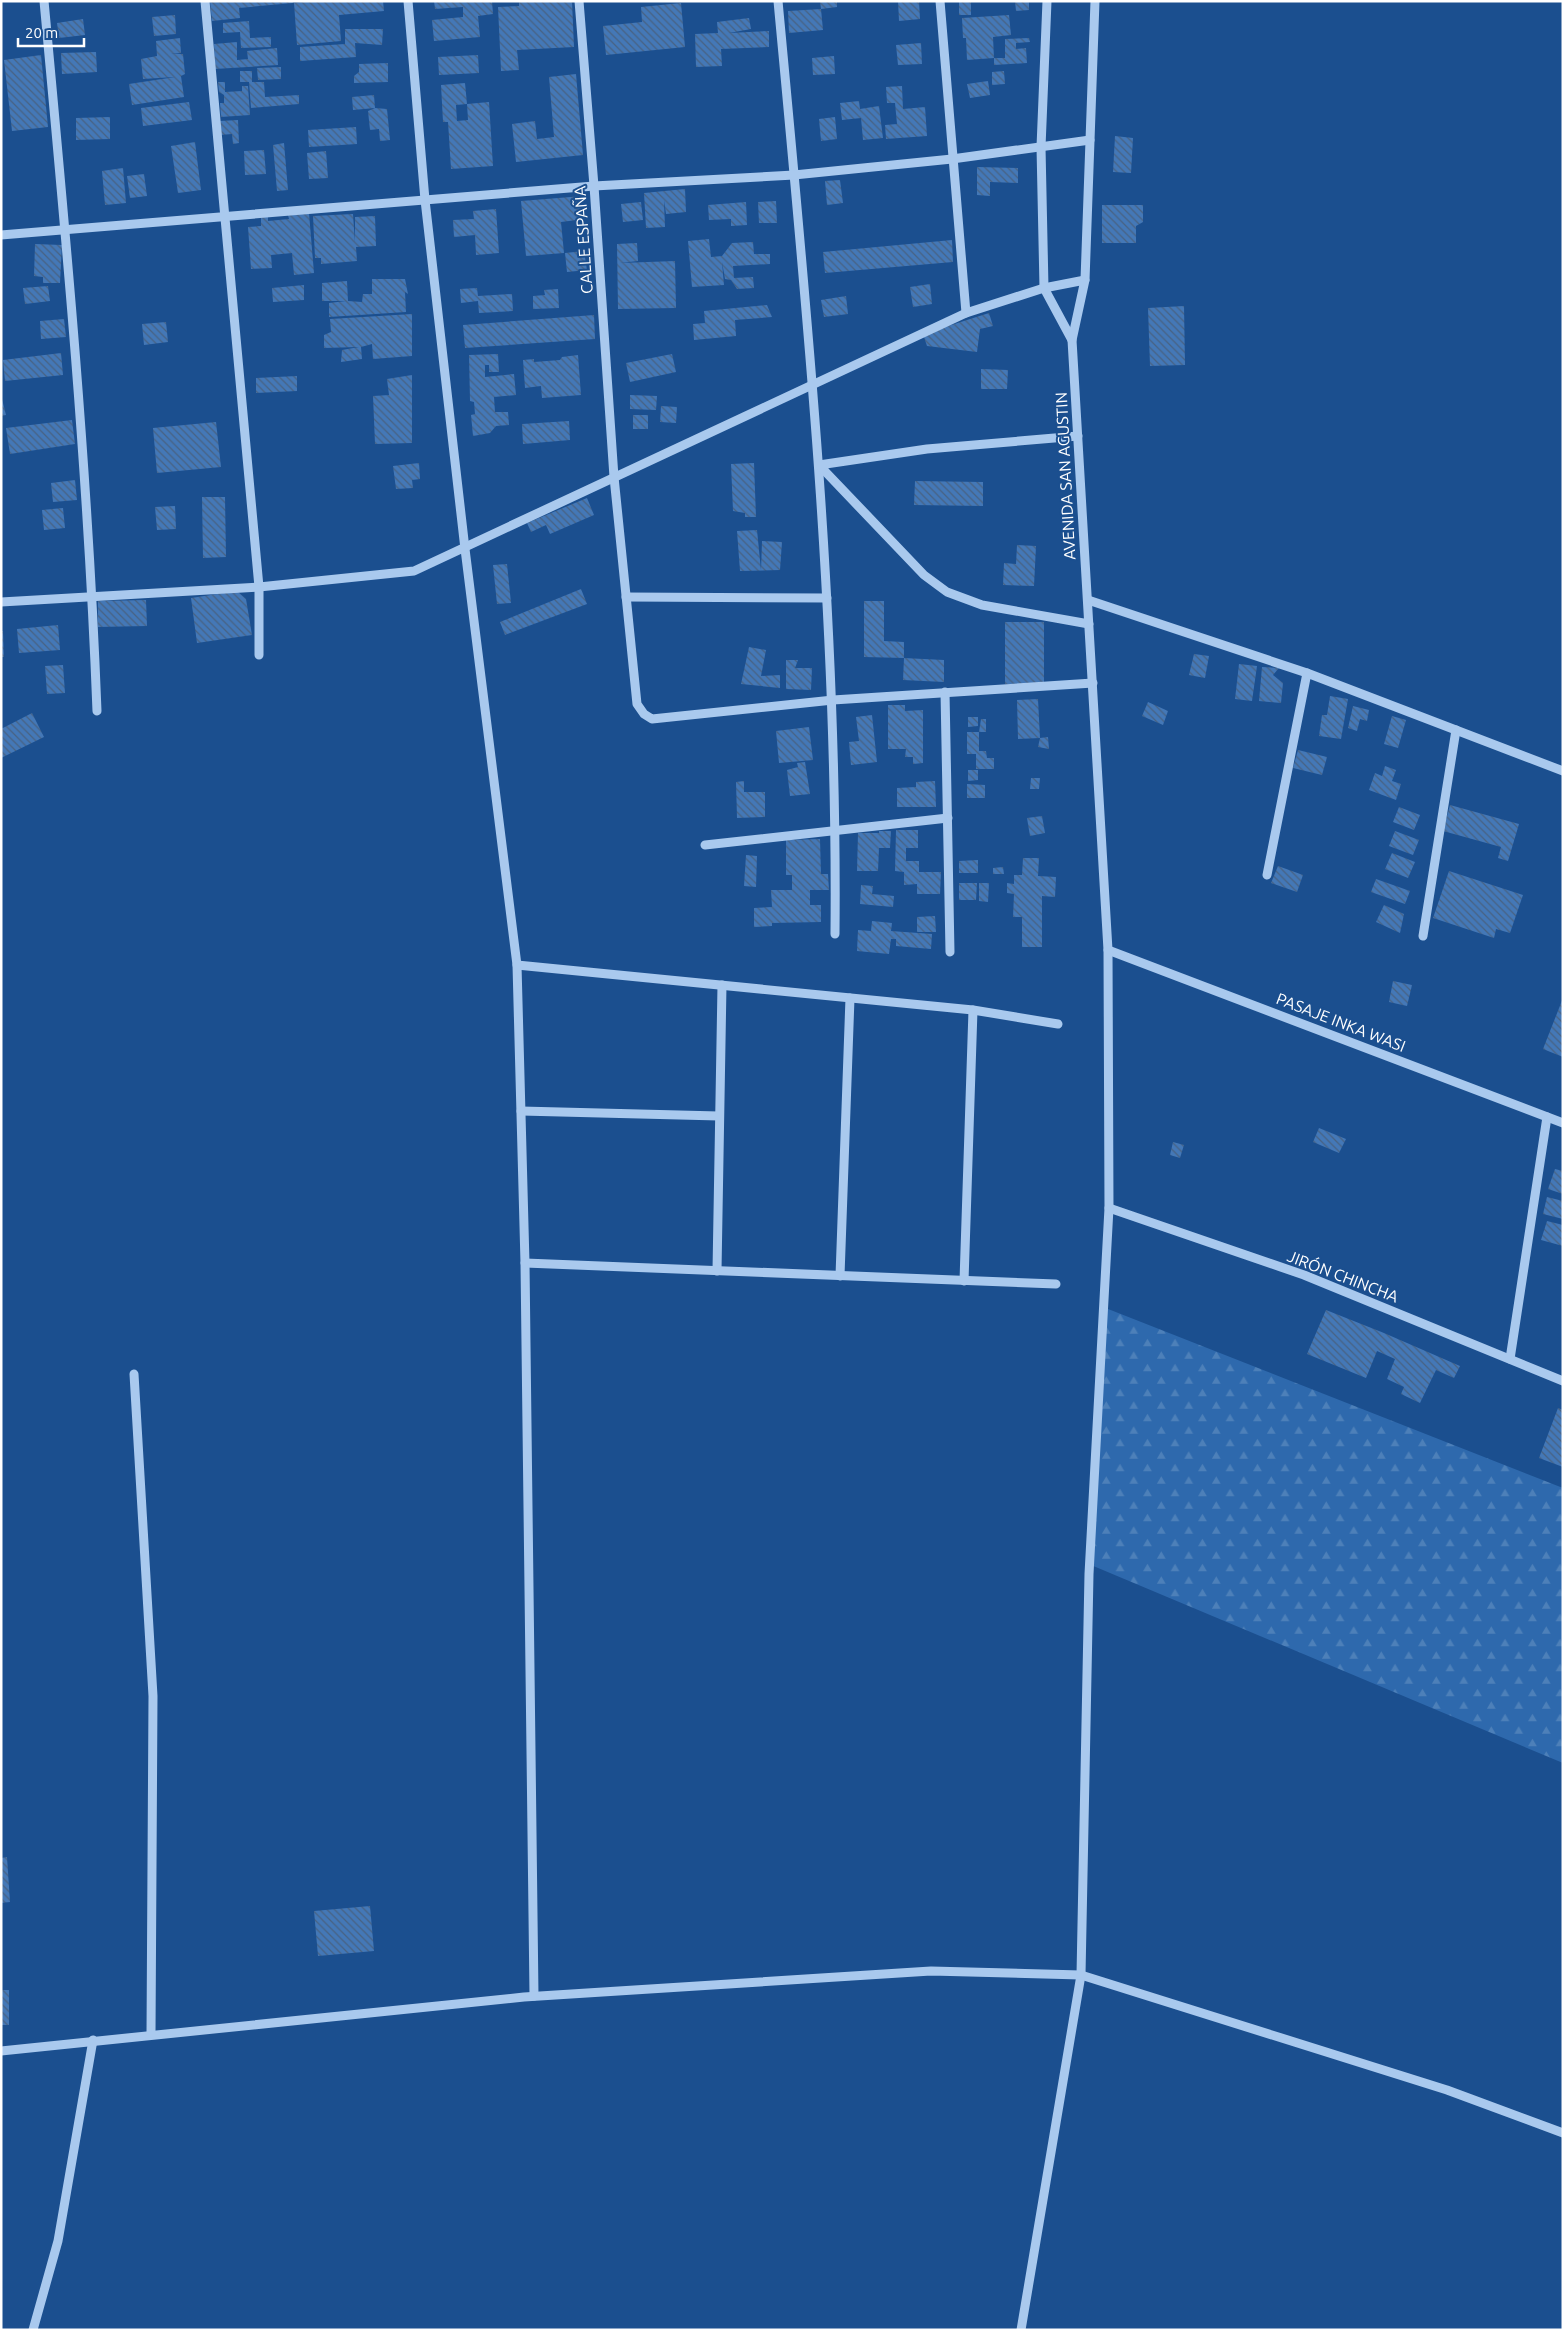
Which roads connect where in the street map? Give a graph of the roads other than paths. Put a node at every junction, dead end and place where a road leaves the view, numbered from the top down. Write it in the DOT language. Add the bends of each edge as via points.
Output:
graph roads {
  1 [pos="44,1"];
  2 [pos="205,1"];
  3 [pos="408,1"];
  4 [pos="579,1"];
  5 [pos="778,1"];
  6 [pos="940,1"];
  7 [pos="1047,1"];
  8 [pos="1095,1"];
  9 [pos="1090,140"];
  10 [pos="1041,147"];
  11 [pos="952,159"];
  12 [pos="794,175"];
  13 [pos="594,186"];
  14 [pos="425,200"];
  15 [pos="224,216"];
  16 [pos="64,230"];
  17 [pos="1,235"];
  18 [pos="1085,280"];
  19 [pos="1044,288"];
  20 [pos="966,313"];
  21 [pos="1072,340"];
  22 [pos="813,386"];
  23 [pos="1078,436"];
  24 [pos="819,465"];
  25 [pos="614,477"];
  26 [pos="465,549"];
  27 [pos="259,587"];
  28 [pos="92,596"];
  29 [pos="626,597"];
  30 [pos="827,598"];
  31 [pos="1088,600"];
  32 [pos="1,602"];
  33 [pos="1089,624"];
  34 [pos="259,654"];
  35 [pos="1307,673"];
  36 [pos="1093,683"];
  37 [pos="945,692"];
  38 [pos="833,700"];
  39 [pos="97,712"];
  40 [pos="1456,730"];
  41 [pos="1563,771"];
  42 [pos="948,818"];
  43 [pos="836,830"];
  44 [pos="705,846"];
  45 [pos="1267,875"];
  46 [pos="835,934"];
  47 [pos="1423,936"];
  48 [pos="1108,950"];
  49 [pos="950,952"];
  50 [pos="517,964"];
  51 [pos="722,985"];
  52 [pos="850,998"];
  53 [pos="973,1010"];
  54 [pos="1058,1024"];
  55 [pos="521,1111"];
  56 [pos="720,1116"];
  57 [pos="1547,1117"];
  58 [pos="1563,1123"];
  59 [pos="1110,1208"];
  60 [pos="525,1263"];
  61 [pos="717,1271"];
  62 [pos="840,1276"];
  63 [pos="964,1280"];
  64 [pos="1056,1284"];
  65 [pos="1510,1359"];
  66 [pos="134,1374"];
  67 [pos="1563,1381"];
  68 [pos="1081,1975"];
  69 [pos="534,1996"];
  70 [pos="151,2034"];
  71 [pos="93,2040"];
  72 [pos="1,2051"];
  73 [pos="1563,2133"];
  74 [pos="33,2330"];
  75 [pos="1021,2330"];
  1 -- 16 [label="street"];
  2 -- 15 [label="street"];
  3 -- 14 [label="street"];
  4 -- 13 [label="street, CALLE ESPAÑA"];
  5 -- 12 [label="street"];
  6 -- 11 [label="street"];
  7 -- 10 [label="street"];
  8 -- 9 [label="street, AVENIDA SAN AGUSTIN"];
  9 -- 10 [label="street"];
  9 -- 18 [label="street, AVENIDA SAN AGUSTIN"];
  10 -- 11 [label="street"];
  10 -- 19 [label="street"];
  11 -- 12 [label="street"];
  11 -- 20 [label="street"];
  12 -- 13 [label="street"];
  12 -- 22 [label="street"];
  13 -- 14 [label="street"];
  13 -- 25 [label="street, CALLE ESPAÑA"];
  14 -- 15 [label="street"];
  14 -- 26 [label="street"];
  15 -- 16 [label="street"];
  15 -- 27 [label="street"];
  16 -- 17 [label="street"];
  16 -- 28 [label="street"];
  18 -- 19 [label="street"];
  18 -- 21 [label="street, AVENIDA SAN AGUSTIN"];
  19 -- 20 [label="street"];
  19 -- 21 [label="street"];
  20 -- 22 [label="street"];
  21 -- 23 [label="street, AVENIDA SAN AGUSTIN"];
  22 -- 24 [label="street"];
  22 -- 25 [label="street"];
  23 -- 24 [label="street" via="927,449"];
  23 -- 31 [label="street, AVENIDA SAN AGUSTIN"];
  24 -- 30 [label="street"];
  24 -- 33 [label="street" via="924,575 947,592 982,605"];
  25 -- 26 [label="street"];
  25 -- 29 [label="street, CALLE ESPAÑA"];
  26 -- 27 [label="street" via="414,572"];
  26 -- 50 [label="street"];
  27 -- 28 [label="street"];
  27 -- 34 [label="street"];
  28 -- 32 [label="street"];
  28 -- 39 [label="street"];
  29 -- 30 [label="street"];
  29 -- 38 [label="street, CALLE ESPAÑA" via="637,704 652,719"];
  30 -- 38 [label="street"];
  31 -- 33 [label="street, AVENIDA SAN AGUSTIN"];
  31 -- 35 [label="street"];
  33 -- 36 [label="street, AVENIDA SAN AGUSTIN"];
  35 -- 40 [label="street"];
  35 -- 45 [label="street"];
  36 -- 37 [label="street"];
  36 -- 48 [label="street, AVENIDA SAN AGUSTIN"];
  37 -- 38 [label="street"];
  37 -- 42 [label="street"];
  38 -- 43 [label="street"];
  40 -- 41 [label="street"];
  40 -- 47 [label="street"];
  42 -- 43 [label="street"];
  42 -- 49 [label="street"];
  43 -- 44 [label="street"];
  43 -- 46 [label="street"];
  48 -- 57 [label="street, PASAJE INKA WASI"];
  48 -- 59 [label="street, AVENIDA SAN AGUSTIN"];
  50 -- 51 [label="street"];
  50 -- 55 [label="street"];
  51 -- 52 [label="street"];
  51 -- 56 [label="street"];
  52 -- 53 [label="street"];
  52 -- 62 [label="street"];
  53 -- 54 [label="street"];
  53 -- 63 [label="street"];
  55 -- 56 [label="street"];
  55 -- 60 [label="street"];
  56 -- 61 [label="street"];
  57 -- 58 [label="street, PASAJE INKA WASI"];
  57 -- 65 [label="street"];
  59 -- 65 [label="street, JIRÓN CHINCHA" via="1304,1275"];
  59 -- 68 [label="street, AVENIDA SAN AGUSTIN" via="1089,1574"];
  60 -- 61 [label="street"];
  60 -- 69 [label="street"];
  61 -- 62 [label="street"];
  62 -- 63 [label="street"];
  63 -- 64 [label="street"];
  65 -- 67 [label="street, JIRÓN CHINCHA"];
  66 -- 70 [label="street" via="153,1696"];
  68 -- 69 [label="street" via="931,1970"];
  68 -- 73 [label="street" via="1447,2090"];
  68 -- 75 [label="street, AVENIDA SAN AGUSTIN"];
  69 -- 70 [label="street"];
  70 -- 71 [label="street"];
  71 -- 72 [label="street"];
  71 -- 74 [label="street" via="58,2241"];
}
